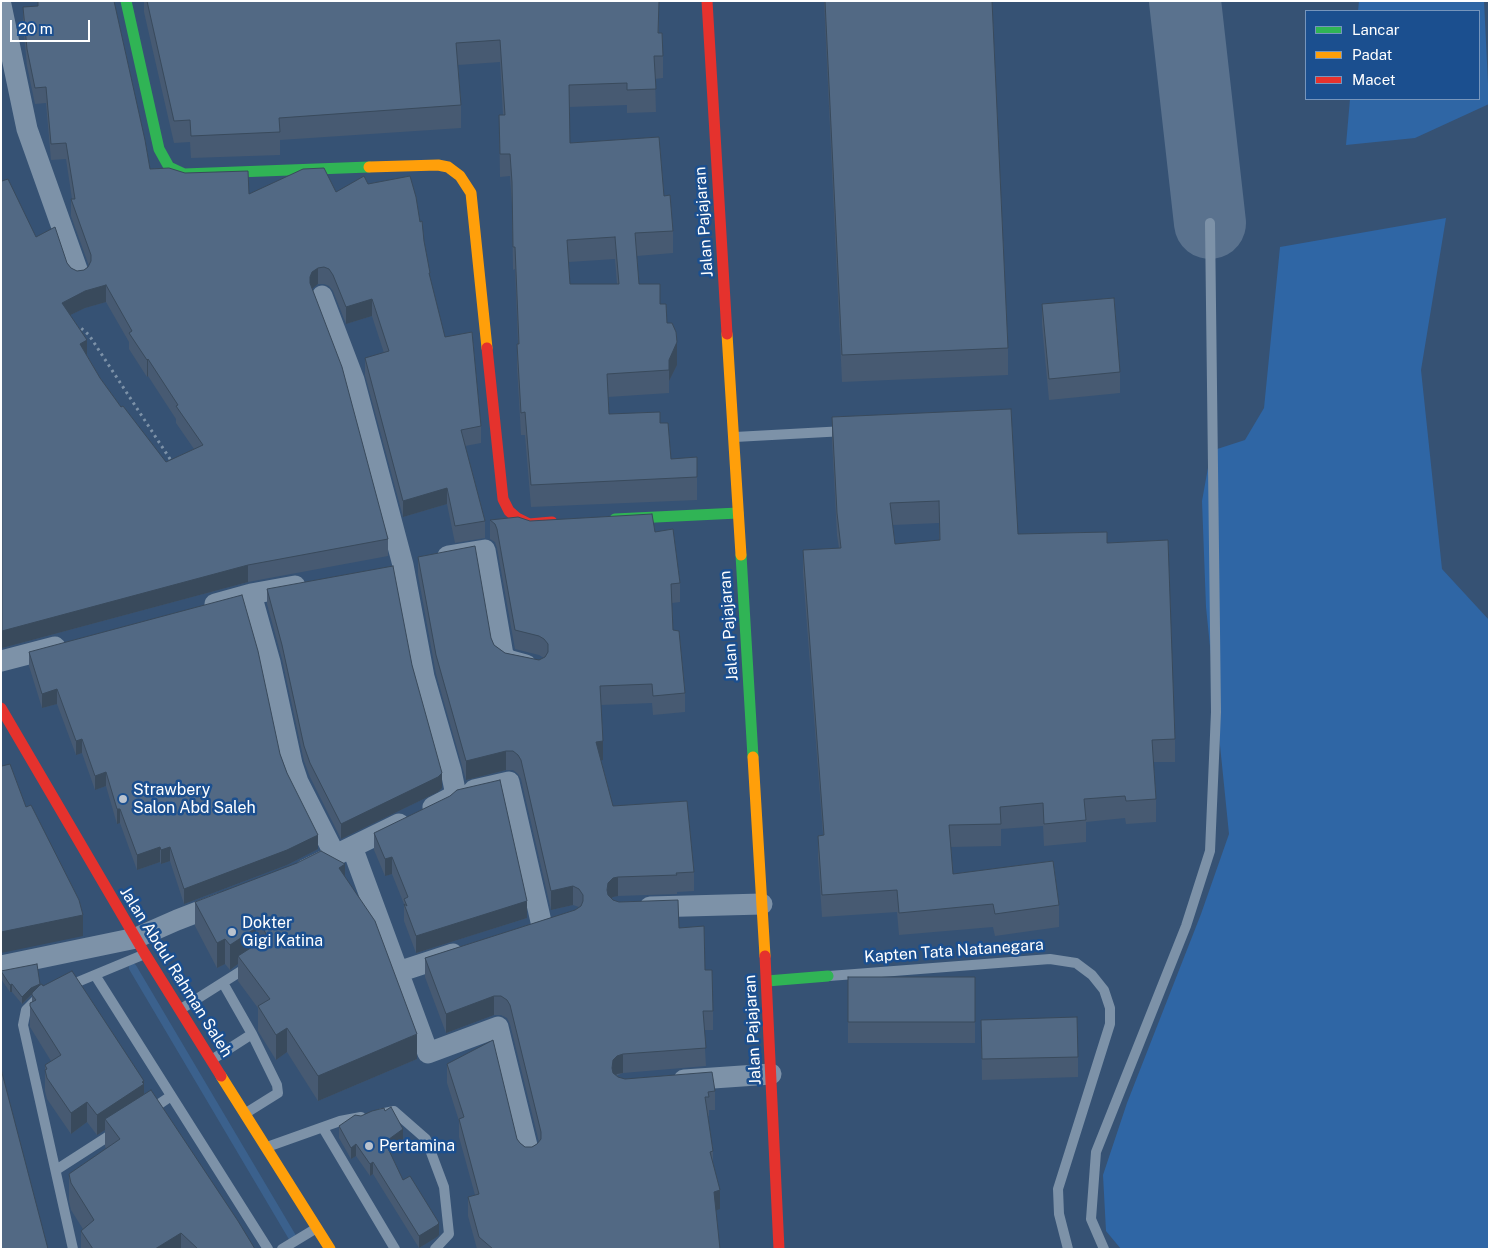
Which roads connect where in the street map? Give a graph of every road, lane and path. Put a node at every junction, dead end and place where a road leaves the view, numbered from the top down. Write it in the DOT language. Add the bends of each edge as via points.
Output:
graph roads {
  1 [pos="126,1"];
  2 [pos="707,1"];
  3 [pos="1,5"];
  4 [pos="1210,223"];
  5 [pos="79,275"];
  6 [pos="322,296"];
  7 [pos="70,327"];
  8 [pos="851,431"];
  9 [pos="734,437"];
  10 [pos="177,470"];
  11 [pos="738,513"];
  12 [pos="599,520"];
  13 [pos="559,522"];
  14 [pos="411,564"];
  15 [pos="318,582"];
  16 [pos="251,594"];
  17 [pos="195,609"];
  18 [pos="73,642"];
  19 [pos="1,661"];
  20 [pos="536,667"];
  21 [pos="1,708"];
  22 [pos="456,795"];
  23 [pos="343,851"];
  24 [pos="283,880"];
  25 [pos="239,896"];
  26 [pos="762,904"];
  27 [pos="628,908"];
  28 [pos="564,919"];
  29 [pos="140,946"];
  30 [pos="470,949"];
  31 [pos="259,959"];
  32 [pos="1,966"];
  33 [pos="398,972"];
  34 [pos="95,975"];
  35 [pos="828,976"];
  36 [pos="767,981"];
  37 [pos="223,983"];
  38 [pos="180,1010"];
  39 [pos="252,1034"];
  40 [pos="212,1060"];
  41 [pos="771,1074"];
  42 [pos="663,1082"];
  43 [pos="171,1096"];
  44 [pos="245,1114"];
  45 [pos="138,1117"];
  46 [pos="122,1128"];
  47 [pos="323,1128"];
  48 [pos="266,1147"];
  49 [pos="529,1154"];
  50 [pos="56,1170"];
  51 [pos="317,1227"];
  52 [pos="73,1249"];
  53 [pos="268,1249"];
  54 [pos="282,1249"];
  55 [pos="330,1249"];
  56 [pos="395,1249"];
  57 [pos="435,1249"];
  58 [pos="778,1249"];
  59 [pos="1068,1249"];
  60 [pos="1104,1249"];
  1 -- 13 [label="main road" via="159,149 170,167 184,174 438,164 460,176 471,192 503,500 517,518 529,524"];
  2 -- 9 [label="main road, Jalan Pajajaran"];
  3 -- 5 [label="street" via="27,129"];
  4 -- 60 [label="lane" via="1216,712 1210,851 1186,926 1096,1152 1091,1219"];
  6 -- 14 [label="street" via="354,380"];
  7 -- 10 [label="path" via="81,328 89,335"];
  8 -- 9 [label="lane"];
  9 -- 11 [label="main road, Jalan Pajajaran"];
  11 -- 12 [label="main road"];
  11 -- 26 [label="main road, Jalan Pajajaran"];
  14 -- 20 [label="street" via="485,550 503,655 508,660"];
  14 -- 22 [label="street" via="424,677"];
  15 -- 16 [label="street"];
  16 -- 17 [label="street"];
  16 -- 23 [label="street" via="270,662 292,764 302,790"];
  18 -- 19 [label="street"];
  21 -- 29 [label="main road, Jalan Abdul Rahman Saleh"];
  22 -- 23 [label="street"];
  22 -- 28 [label="street" via="509,782 533,929"];
  23 -- 24 [label="street"];
  23 -- 33 [label="street"];
  25 -- 29 [label="street" via="177,920"];
  26 -- 27 [label="street"];
  26 -- 36 [label="main road, Jalan Pajajaran"];
  29 -- 32 [label="street"];
  29 -- 34 [label="lane"];
  29 -- 38 [label="main road, Jalan Abdul Rahman Saleh"];
  30 -- 33 [label="street"];
  31 -- 37 [label="lane"];
  33 -- 49 [label="street" via="428,1053 498,1028"];
  34 -- 43 [label="lane"];
  34 -- 50 [label="lane" via="36,1000 26,1010 23,1025"];
  35 -- 36 [label="main road, Kapten Tata Natanegara"];
  35 -- 59 [label="lane, Kapten Tata Natanegara" via="1050,959 1076,963 1092,975 1104,990 1110,1008 1110,1024 1058,1189 1059,1214"];
  36 -- 41 [label="main road, Jalan Pajajaran"];
  37 -- 38 [label="lane"];
  37 -- 39 [label="lane"];
  38 -- 40 [label="main road, Jalan Abdul Rahman Saleh"];
  39 -- 40 [label="lane"];
  39 -- 44 [label="lane" via="278,1093"];
  40 -- 44 [label="main road, Jalan Abdul Rahman Saleh"];
  41 -- 42 [label="street"];
  41 -- 58 [label="main road, Jalan Pajajaran"];
  43 -- 45 [label="lane"];
  43 -- 53 [label="lane"];
  44 -- 48 [label="main road, Jalan Abdul Rahman Saleh"];
  46 -- 50 [label="lane"];
  47 -- 48 [label="lane"];
  47 -- 56 [label="lane"];
  47 -- 57 [label="lane" via="340,1121 394,1111 426,1139 444,1186 449,1234"];
  48 -- 51 [label="main road, Jalan Abdul Rahman Saleh"];
  50 -- 52 [label="lane"];
  51 -- 54 [label="lane"];
  51 -- 55 [label="main road, Jalan Abdul Rahman Saleh"];
}
